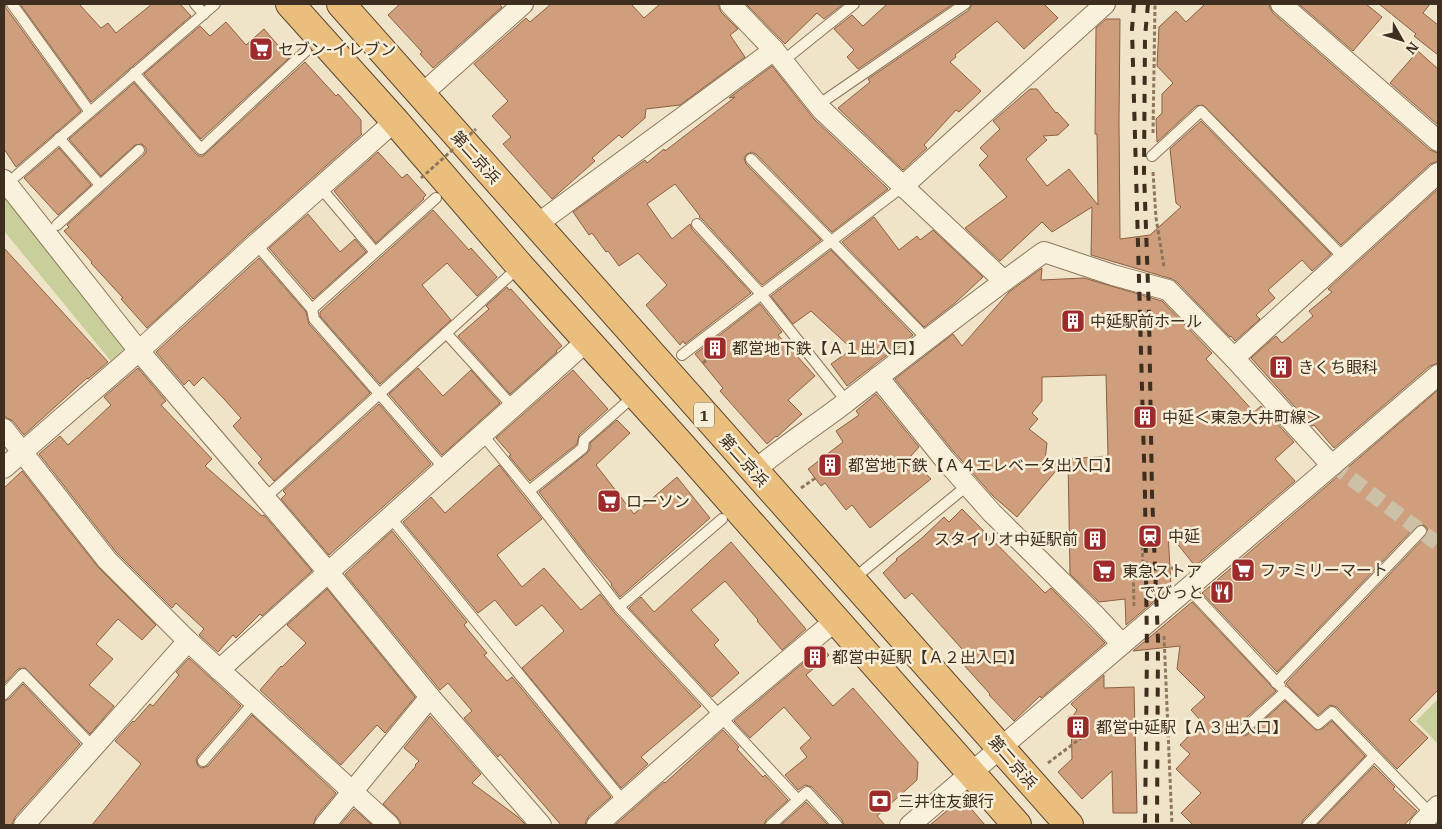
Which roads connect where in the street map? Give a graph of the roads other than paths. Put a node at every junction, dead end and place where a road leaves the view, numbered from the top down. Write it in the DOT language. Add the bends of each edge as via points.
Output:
graph roads {
  1 [pos="12,4"];
  2 [pos="195,4"];
  3 [pos="215,4"];
  4 [pos="290,4"];
  5 [pos="340,4"];
  6 [pos="523,4"];
  7 [pos="730,4"];
  8 [pos="854,4"];
  9 [pos="965,4"];
  10 [pos="1105,4"];
  11 [pos="1281,4"];
  12 [pos="204,14"];
  13 [pos="306,51"];
  14 [pos="778,55"];
  15 [pos="134,74"];
  16 [pos="421,95"];
  17 [pos="818,105"];
  18 [pos="90,112"];
  19 [pos="395,121"];
  20 [pos="59,138"];
  21 [pos="1438,141"];
  22 [pos="139,150"];
  23 [pos="1152,156"];
  24 [pos="751,159"];
  25 [pos="1438,173"];
  26 [pos="10,178"];
  27 [pos="100,185"];
  28 [pos="902,186"];
  29 [pos="320,187"];
  30 [pos="436,198"];
  31 [pos="697,224"];
  32 [pos="57,225"];
  33 [pos="536,225"];
  34 [pos="832,241"];
  35 [pos="256,244"];
  36 [pos="374,252"];
  37 [pos="1344,258"];
  38 [pos="509,276"];
  39 [pos="1004,281"];
  40 [pos="761,294"];
  41 [pos="312,309"];
  42 [pos="446,333"];
  43 [pos="588,340"];
  44 [pos="928,340"];
  45 [pos="138,351"];
  46 [pos="682,355"];
  47 [pos="1234,358"];
  48 [pos="1438,375"];
  49 [pos="878,377"];
  50 [pos="379,394"];
  51 [pos="636,394"];
  52 [pos="847,402"];
  53 [pos="513,407"];
  54 [pos="4,429"];
  55 [pos="482,434"];
  56 [pos="22,452"];
  57 [pos="1333,465"];
  58 [pos="4,468"];
  59 [pos="444,468"];
  60 [pos="754,471"];
  61 [pos="968,485"];
  62 [pos="529,491"];
  63 [pos="265,498"];
  64 [pos="390,517"];
  65 [pos="722,518"];
  66 [pos="1421,531"];
  67 [pos="328,572"];
  68 [pos="852,580"];
  69 [pos="1188,588"];
  70 [pos="619,607"];
  71 [pos="836,620"];
  72 [pos="188,640"];
  73 [pos="1122,644"];
  74 [pos="219,670"];
  75 [pos="1276,682"];
  76 [pos="1285,692"];
  77 [pos="4,694"];
  78 [pos="430,697"];
  79 [pos="254,702"];
  80 [pos="720,717"];
  81 [pos="1244,728"];
  82 [pos="93,747"];
  83 [pos="1001,748"];
  84 [pos="1374,756"];
  85 [pos="203,761"];
  86 [pos="970,773"];
  87 [pos="353,792"];
  88 [pos="798,800"];
  89 [pos="624,802"];
  90 [pos="1430,815"];
  91 [pos="24,825"];
  92 [pos="325,825"];
  93 [pos="389,825"];
  94 [pos="541,825"];
  95 [pos="597,825"];
  96 [pos="771,825"];
  97 [pos="837,825"];
  98 [pos="910,825"];
  99 [pos="1017,825"];
  100 [pos="1069,825"];
  101 [pos="1308,825"];
  1 -- 18 [label="lane"];
  2 -- 12 [label="lane"];
  3 -- 12 [label="lane"];
  4 -- 19 [label="highway, 1"];
  5 -- 16 [label="highway, 第二京浜 / 1"];
  6 -- 16 [label="street"];
  7 -- 14 [label="street"];
  8 -- 14 [label="lane"];
  9 -- 17 [label="lane"];
  10 -- 28 [label="street"];
  11 -- 21 [label="street"];
  12 -- 15 [label="lane"];
  13 -- 15 [label="lane" via="201,149"];
  14 -- 17 [label="street"];
  14 -- 33 [label="street"];
  15 -- 18 [label="lane"];
  16 -- 33 [label="highway, 第二京浜 / 1"];
  17 -- 28 [label="street"];
  18 -- 20 [label="lane"];
  19 -- 29 [label="street"];
  19 -- 43 [label="highway, 1"];
  20 -- 26 [label="lane"];
  20 -- 27 [label="lane"];
  22 -- 27 [label="lane"];
  23 -- 37 [label="lane" via="1201,111"];
  24 -- 34 [label="lane"];
  25 -- 37 [label="street"];
  26 -- 45 [label="street"];
  27 -- 32 [label="lane"];
  28 -- 34 [label="lane"];
  28 -- 39 [label="street"];
  29 -- 35 [label="street"];
  29 -- 36 [label="lane"];
  30 -- 36 [label="lane"];
  31 -- 40 [label="lane"];
  33 -- 60 [label="highway, 第二京浜 / 1"];
  34 -- 40 [label="lane"];
  34 -- 44 [label="lane"];
  35 -- 41 [label="lane"];
  35 -- 45 [label="street"];
  36 -- 41 [label="lane"];
  37 -- 47 [label="street"];
  38 -- 42 [label="lane"];
  39 -- 44 [label="street"];
  39 -- 47 [label="street" via="1044,252 1168,290"];
  40 -- 46 [label="lane"];
  40 -- 52 [label="lane"];
  41 -- 50 [label="lane" via="314,319"];
  42 -- 50 [label="lane"];
  42 -- 53 [label="lane"];
  43 -- 51 [label="highway, 1"];
  43 -- 53 [label="street"];
  44 -- 49 [label="street"];
  45 -- 56 [label="street"];
  45 -- 63 [label="street"];
  47 -- 57 [label="street"];
  48 -- 57 [label="street"];
  49 -- 52 [label="street"];
  49 -- 61 [label="street"];
  50 -- 59 [label="lane"];
  50 -- 63 [label="lane"];
  51 -- 62 [label="lane" via="584,440 583,448"];
  51 -- 71 [label="highway, 1"];
  52 -- 60 [label="street"];
  53 -- 55 [label="street"];
  54 -- 56 [label="street"];
  55 -- 59 [label="street"];
  55 -- 62 [label="lane"];
  56 -- 58 [label="street"];
  56 -- 72 [label="street" via="106,560"];
  57 -- 69 [label="street"];
  59 -- 64 [label="street"];
  60 -- 68 [label="highway, 第二京浜 / 1"];
  61 -- 68 [label="lane"];
  61 -- 73 [label="street"];
  62 -- 70 [label="lane"];
  63 -- 67 [label="street"];
  64 -- 67 [label="street"];
  64 -- 89 [label="lane"];
  65 -- 70 [label="lane"];
  66 -- 75 [label="lane"];
  67 -- 74 [label="street"];
  67 -- 78 [label="street"];
  68 -- 83 [label="highway, 第二京浜 / 1"];
  69 -- 73 [label="street"];
  69 -- 75 [label="lane"];
  70 -- 80 [label="lane"];
  71 -- 80 [label="street"];
  71 -- 86 [label="highway, 1"];
  72 -- 74 [label="street"];
  72 -- 82 [label="street"];
  73 -- 83 [label="street"];
  74 -- 79 [label="street"];
  75 -- 76 [label="lane"];
  76 -- 81 [label="lane"];
  76 -- 84 [label="lane" via="1318,724 1332,712"];
  77 -- 82 [label="lane" via="23,674"];
  78 -- 87 [label="street"];
  78 -- 94 [label="street"];
  79 -- 85 [label="lane"];
  79 -- 87 [label="street"];
  80 -- 88 [label="lane"];
  80 -- 89 [label="street"];
  82 -- 91 [label="street"];
  83 -- 86 [label="street"];
  83 -- 100 [label="highway, 第二京浜 / 1"];
  84 -- 90 [label="lane"];
  84 -- 101 [label="lane"];
  86 -- 98 [label="street"];
  86 -- 99 [label="highway, 1"];
  87 -- 92 [label="street"];
  87 -- 93 [label="street"];
  88 -- 96 [label="lane"];
  88 -- 97 [label="lane" via="807,792"];
  89 -- 95 [label="street"];
}
